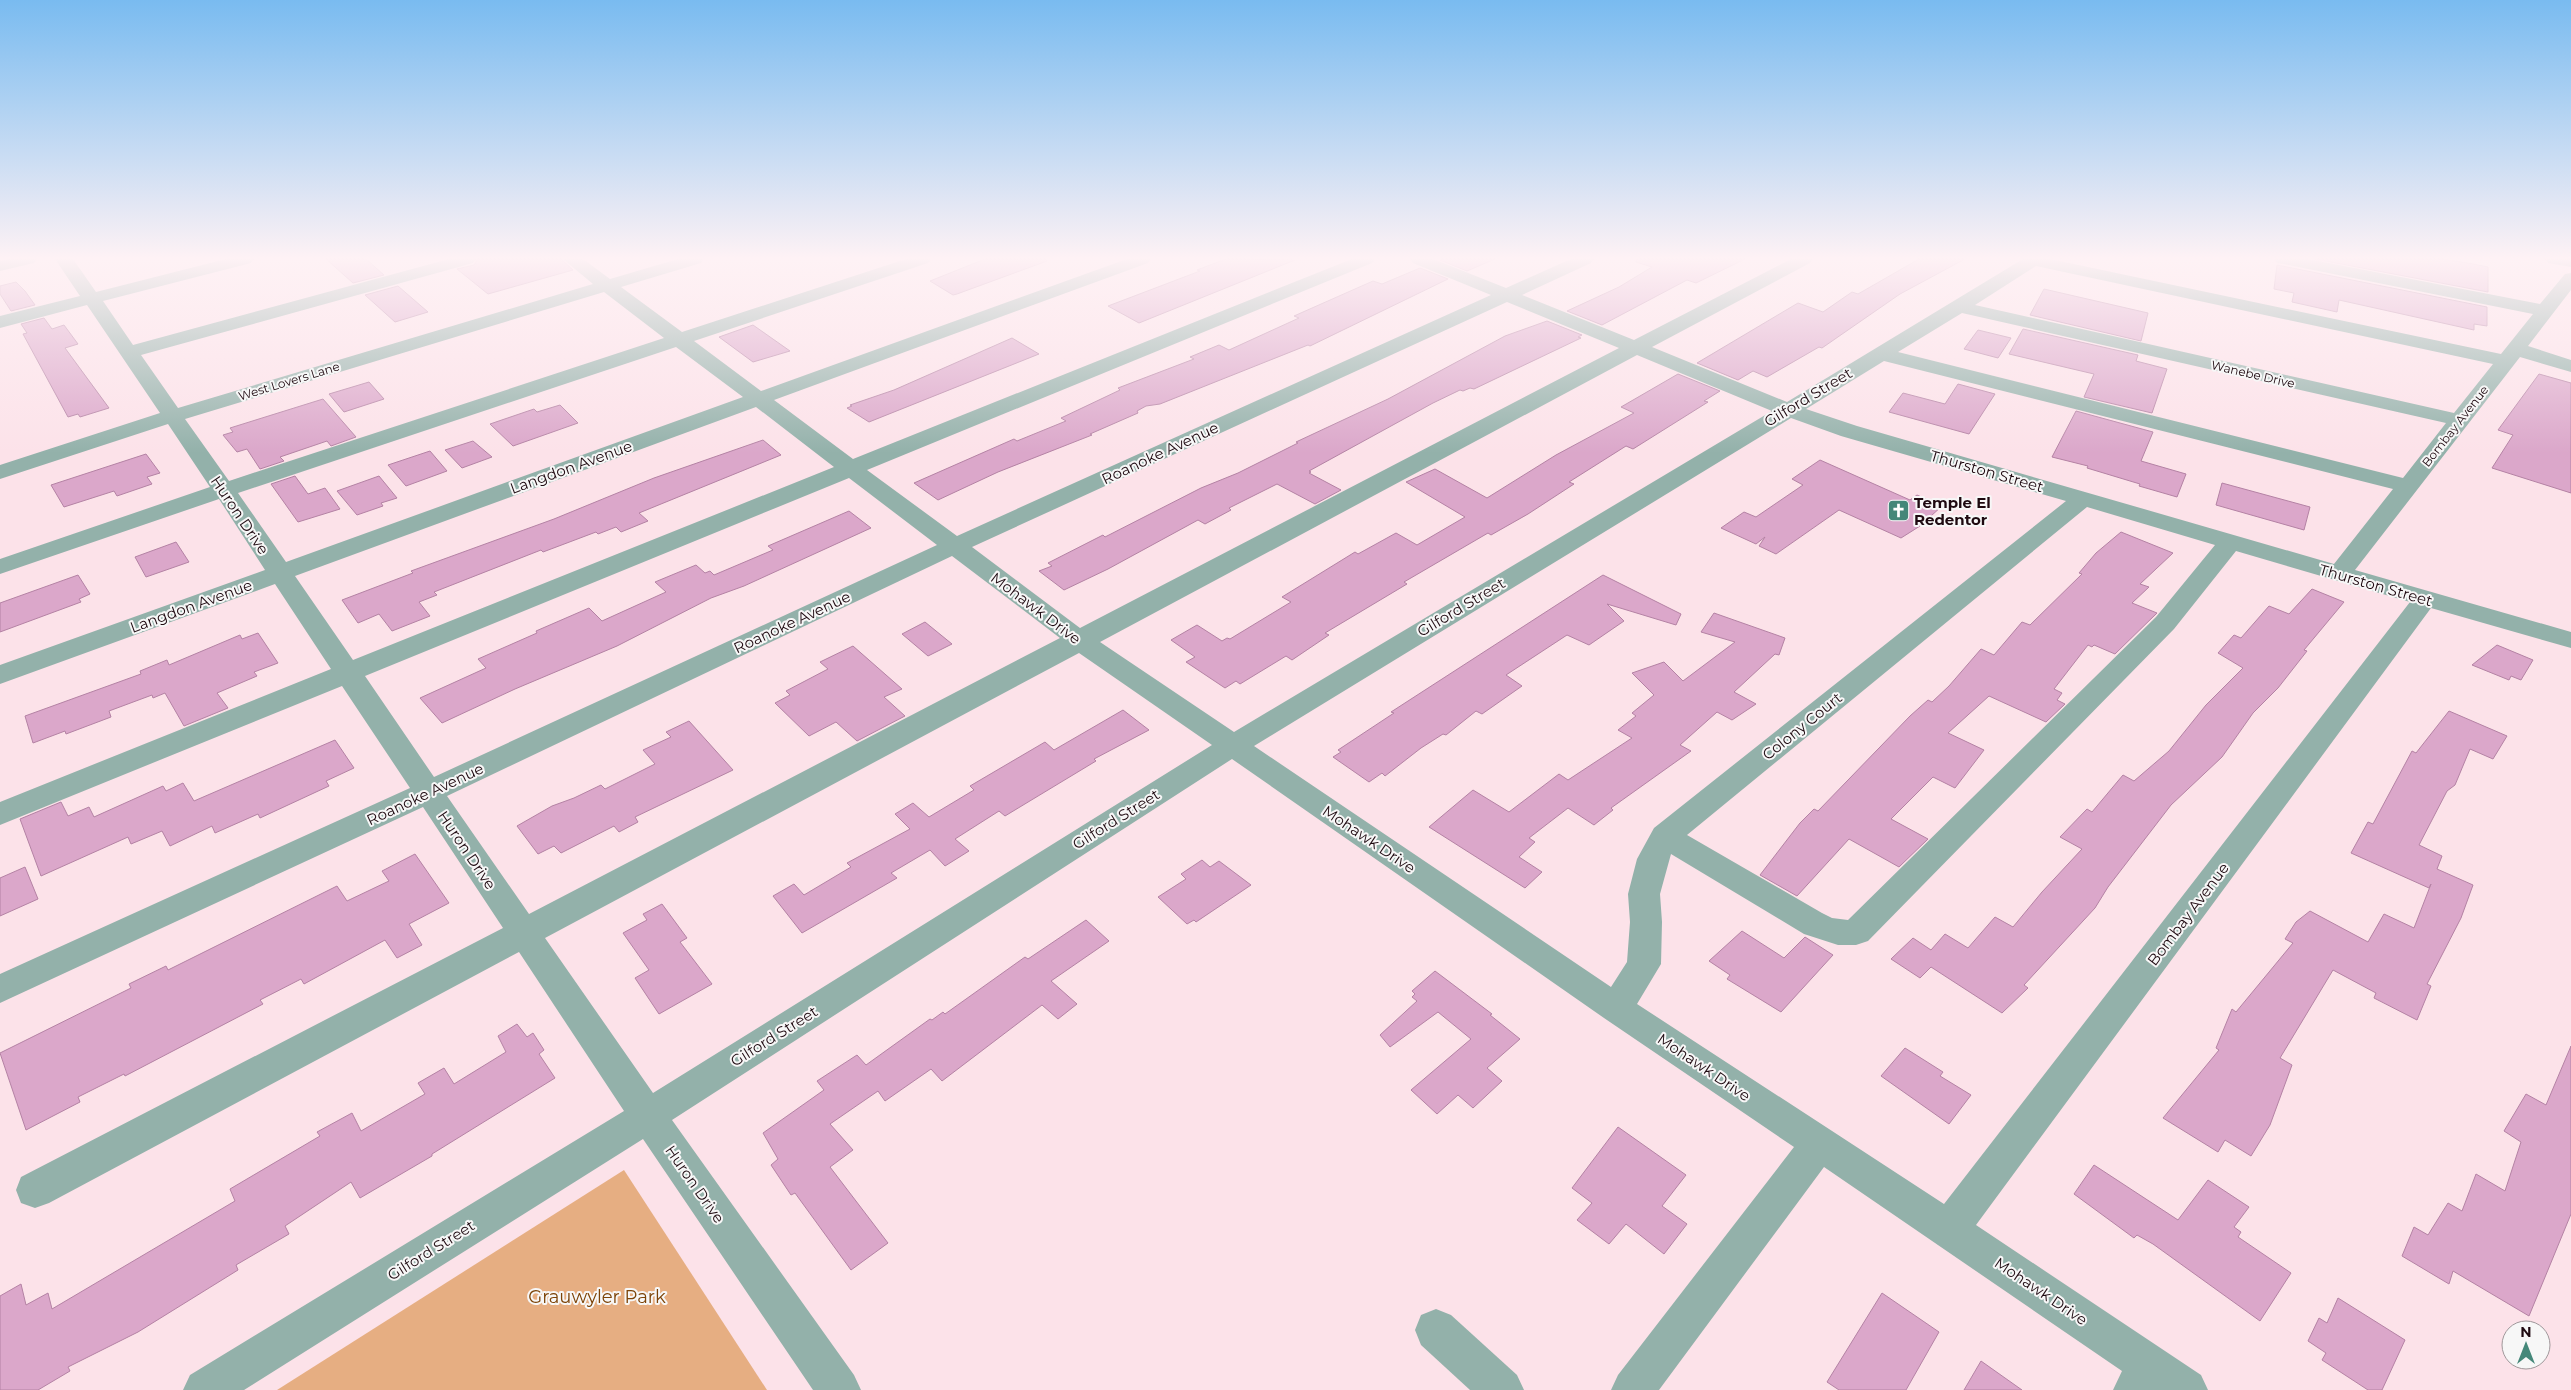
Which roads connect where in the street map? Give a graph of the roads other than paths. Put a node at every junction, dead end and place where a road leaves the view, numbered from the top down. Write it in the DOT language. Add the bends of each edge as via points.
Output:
graph roads {
  1 [pos="110,324"];
  2 [pos="231,324"];
  3 [pos="476,324"];
  4 [pos="659,324"];
  5 [pos="724,324"];
  6 [pos="962,324"];
  7 [pos="1204,324"];
  8 [pos="1442,324"];
  9 [pos="1578,324"];
  10 [pos="1680,324"];
  11 [pos="1931,324"];
  12 [pos="2034,324"];
  13 [pos="2355,324"];
  14 [pos="2535,324"];
  15 [pos="679,339"];
  16 [pos="1636,347"];
  17 [pos="130,352"];
  18 [pos="1880,354"];
  19 [pos="2510,355"];
  20 [pos="2571,366"];
  21 [pos="757,399"];
  22 [pos="1787,409"];
  23 [pos="172,416"];
  24 [pos="2459,420"];
  25 [pos="849,468"];
  26 [pos="0,472"];
  27 [pos="2408,486"];
  28 [pos="224,490"];
  29 [pos="2083,499"];
  30 [pos="2229,542"];
  31 [pos="955,546"];
  32 [pos="0,567"];
  33 [pos="280,573"];
  34 [pos="2339,574"];
  35 [pos="2426,599"];
  36 [pos="1079,640"];
  37 [pos="2571,640"];
  38 [pos="347,672"];
  39 [pos="0,675"];
  40 [pos="1232,746"];
  41 [pos="429,792"];
  42 [pos="0,814"];
  43 [pos="1665,836"];
  44 [pos="523,932"];
  45 [pos="0,989"];
  46 [pos="1616,1008"];
  47 [pos="648,1116"];
  48 [pos="1820,1143"];
  49 [pos="35,1190"];
  50 [pos="1949,1229"];
  51 [pos="1436,1330"];
  52 [pos="2142,1377"];
  53 [pos="205,1390"];
  54 [pos="839,1390"];
  55 [pos="1502,1390"];
  56 [pos="1633,1390"];
  57 [pos="2186,1390"];
  1 -- 17 [label="street, Huron Drive"];
  2 -- 17 [label="street"];
  3 -- 23 [label="street, West Lovers Lane"];
  4 -- 15 [label="street, Mohawk Drive"];
  5 -- 15 [label="street"];
  6 -- 21 [label="street, Langdon Avenue"];
  7 -- 25 [label="street"];
  8 -- 31 [label="street, Roanoke Avenue"];
  9 -- 16 [label="street, Thurston Street"];
  10 -- 16 [label="street"];
  11 -- 18 [label="street, Gilford Street"];
  12 -- 24 [label="street, Wanebe Drive"];
  13 -- 19 [label="street"];
  14 -- 19 [label="street, Bombay Avenue"];
  15 -- 21 [label="street, Mohawk Drive"];
  15 -- 28 [label="street"];
  16 -- 22 [label="street, Thurston Street"];
  16 -- 36 [label="street"];
  17 -- 23 [label="street, Huron Drive"];
  18 -- 22 [label="street, Gilford Street"];
  18 -- 27 [label="street"];
  19 -- 20 [label="street"];
  19 -- 24 [label="street, Bombay Avenue"];
  21 -- 25 [label="street, Mohawk Drive"];
  21 -- 33 [label="street, Langdon Avenue"];
  22 -- 29 [label="street, Thurston Street"];
  22 -- 40 [label="street, Gilford Street"];
  23 -- 26 [label="street, West Lovers Lane"];
  23 -- 28 [label="street, Huron Drive"];
  24 -- 27 [label="street, Bombay Avenue"];
  25 -- 31 [label="street, Mohawk Drive"];
  25 -- 38 [label="street"];
  27 -- 34 [label="street, Bombay Avenue"];
  28 -- 32 [label="street"];
  28 -- 33 [label="street, Huron Drive"];
  29 -- 30 [label="street, Thurston Street"];
  29 -- 43 [label="street, Colony Court"];
  30 -- 34 [label="street, Thurston Street"];
  30 -- 43 [label="street" via="2165,623 1856,932 1829,931 1810,922"];
  31 -- 36 [label="street, Mohawk Drive"];
  31 -- 41 [label="street, Roanoke Avenue"];
  33 -- 38 [label="street, Huron Drive"];
  33 -- 39 [label="street, Langdon Avenue"];
  34 -- 35 [label="street, Thurston Street"];
  35 -- 37 [label="street, Thurston Street"];
  35 -- 50 [label="street, Bombay Avenue"];
  36 -- 40 [label="street, Mohawk Drive"];
  36 -- 44 [label="street"];
  38 -- 41 [label="street, Huron Drive"];
  38 -- 42 [label="street"];
  40 -- 46 [label="street, Mohawk Drive"];
  40 -- 47 [label="street, Gilford Street"];
  41 -- 44 [label="street, Huron Drive"];
  41 -- 45 [label="street, Roanoke Avenue"];
  43 -- 46 [label="street, Colony Court" via="1652,859 1644,894 1644,964"];
  44 -- 47 [label="street, Huron Drive"];
  44 -- 49 [label="street"];
  46 -- 48 [label="street, Mohawk Drive"];
  47 -- 53 [label="street, Gilford Street"];
  47 -- 54 [label="street, Huron Drive"];
  48 -- 50 [label="street, Mohawk Drive"];
  48 -- 56 [label="street"];
  50 -- 52 [label="street, Mohawk Drive"];
  51 -- 55 [label="street"];
  52 -- 57 [label="street, Mohawk Drive"];
}
